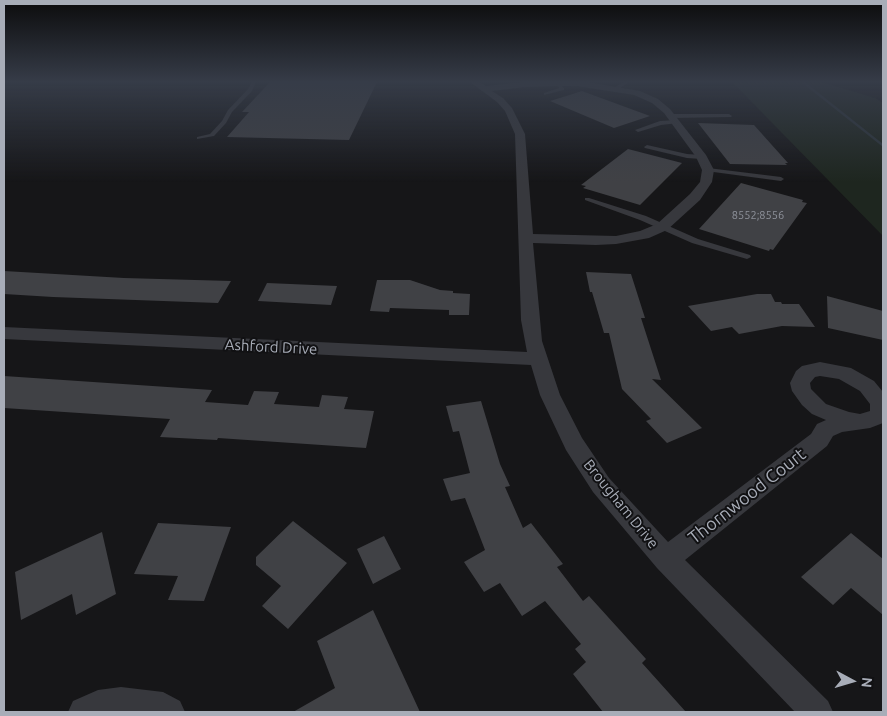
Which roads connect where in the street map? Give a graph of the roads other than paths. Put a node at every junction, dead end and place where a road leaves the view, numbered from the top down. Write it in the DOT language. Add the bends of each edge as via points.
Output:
graph roads {
  1 [pos="228,115"];
  2 [pos="512,115"];
  3 [pos="670,115"];
  4 [pos="729,116"];
  5 [pos="674,119"];
  6 [pos="638,130"];
  7 [pos="200,138"];
  8 [pos="647,146"];
  9 [pos="702,157"];
  10 [pos="708,170"];
  11 [pos="781,179"];
  12 [pos="587,200"];
  13 [pos="662,227"];
  14 [pos="527,238"];
  15 [pos="747,257"];
  16 [pos="4,333"];
  17 [pos="537,359"];
  18 [pos="809,400"];
  19 [pos="860,422"];
  20 [pos="825,430"];
  21 [pos="666,559"];
  22 [pos="84,712"];
  23 [pos="169,712"];
  24 [pos="818,712"];
  1 -- 7 [label="lane" via="212,135"];
  2 -- 14 [label="street, Brougham Drive" via="520,134"];
  3 -- 5 [label="street"];
  4 -- 5 [label="lane"];
  5 -- 6 [label="lane"];
  5 -- 9 [label="street"];
  8 -- 9 [label="lane"];
  9 -- 10 [label="street"];
  10 -- 11 [label="lane"];
  10 -- 13 [label="street" via="701,190"];
  12 -- 13 [label="lane"];
  13 -- 14 [label="street" via="644,235 616,240"];
  13 -- 15 [label="lane"];
  14 -- 17 [label="street, Brougham Drive" via="530,320"];
  16 -- 17 [label="street, Ashford Drive"];
  17 -- 21 [label="street, Brougham Drive" via="558,414 574,444 602,485"];
  18 -- 19 [label="street" via="832,416"];
  18 -- 19 [label="street" via="800,383 803,376 820,369 844,373 867,386 880,402 878,416"];
  18 -- 20 [label="street" via="821,416"];
  19 -- 20 [label="street" via="839,424"];
  20 -- 21 [label="street, Thornwood Court" via="819,440"];
  21 -- 24 [label="street, Brougham Drive"];
  22 -- 23 [label="street" via="98,706 121,703 163,708"];
}
